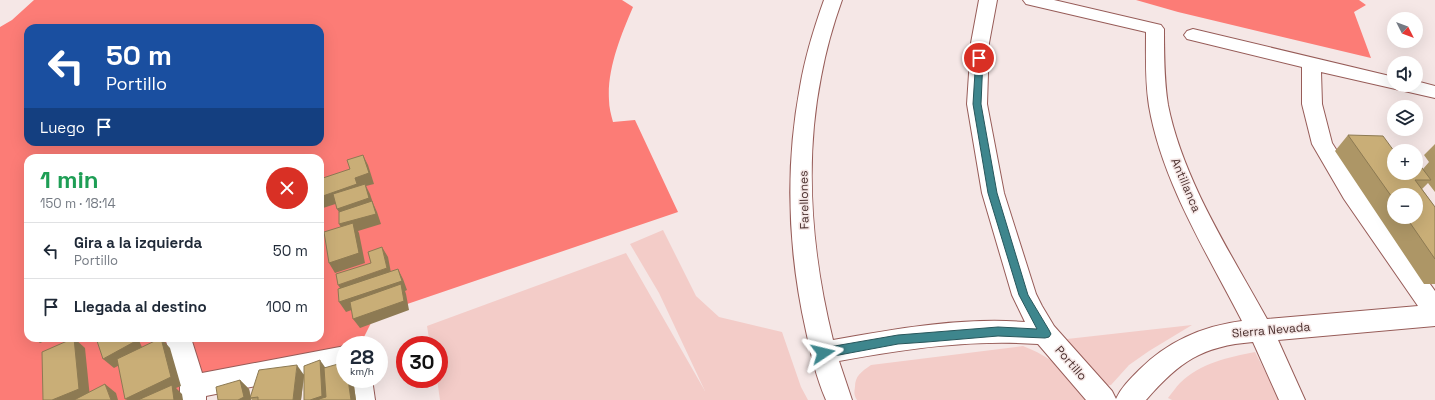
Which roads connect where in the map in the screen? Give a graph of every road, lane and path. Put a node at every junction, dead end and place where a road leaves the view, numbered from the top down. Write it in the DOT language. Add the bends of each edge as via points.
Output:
graph roads {
  1 [pos="833,0"];
  2 [pos="988,0"];
  3 [pos="1032,0"];
  4 [pos="1193,35"];
  5 [pos="1311,63"];
  6 [pos="1387,81"];
  7 [pos="1423,89"];
  8 [pos="1435,92"];
  9 [pos="1435,310"];
  10 [pos="1435,315"];
  11 [pos="1260,330"];
  12 [pos="1045,334"];
  13 [pos="179,342"];
  14 [pos="823,353"];
  15 [pos="336,359"];
  16 [pos="360,388"];
  17 [pos="193,394"];
  18 [pos="362,400"];
  19 [pos="839,400"];
  20 [pos="1104,400"];
  21 [pos="1129,400"];
  22 [pos="1292,400"];
  1 -- 14 [label="street, Farellones" via="820,38 809,88 803,180 806,267 813,313"];
  2 -- 12 [label="street, Portillo" via="980,43 977,104 995,200 1024,295"];
  3 -- 11 [label="street, Antillanca" via="1155,29 1155,80 1161,116 1171,150 1204,227"];
  4 -- 5 [label="street"];
  5 -- 6 [label="street"];
  5 -- 9 [label="street" via="1312,104 1322,144 1352,193"];
  7 -- 8 [label="street"];
  10 -- 11 [label="street, Sierra Nevada"];
  11 -- 21 [label="street, Sierra Nevada" via="1217,336 1184,350 1150,375"];
  11 -- 22 [label="street, Antillanca"];
  12 -- 14 [label="street" via="998,331 906,339"];
  12 -- 20 [label="street, Portillo"];
  13 -- 17 [label="street"];
  14 -- 19 [label="street, Farellones"];
  15 -- 17 [label="street"];
  16 -- 18 [label="street"];
}
